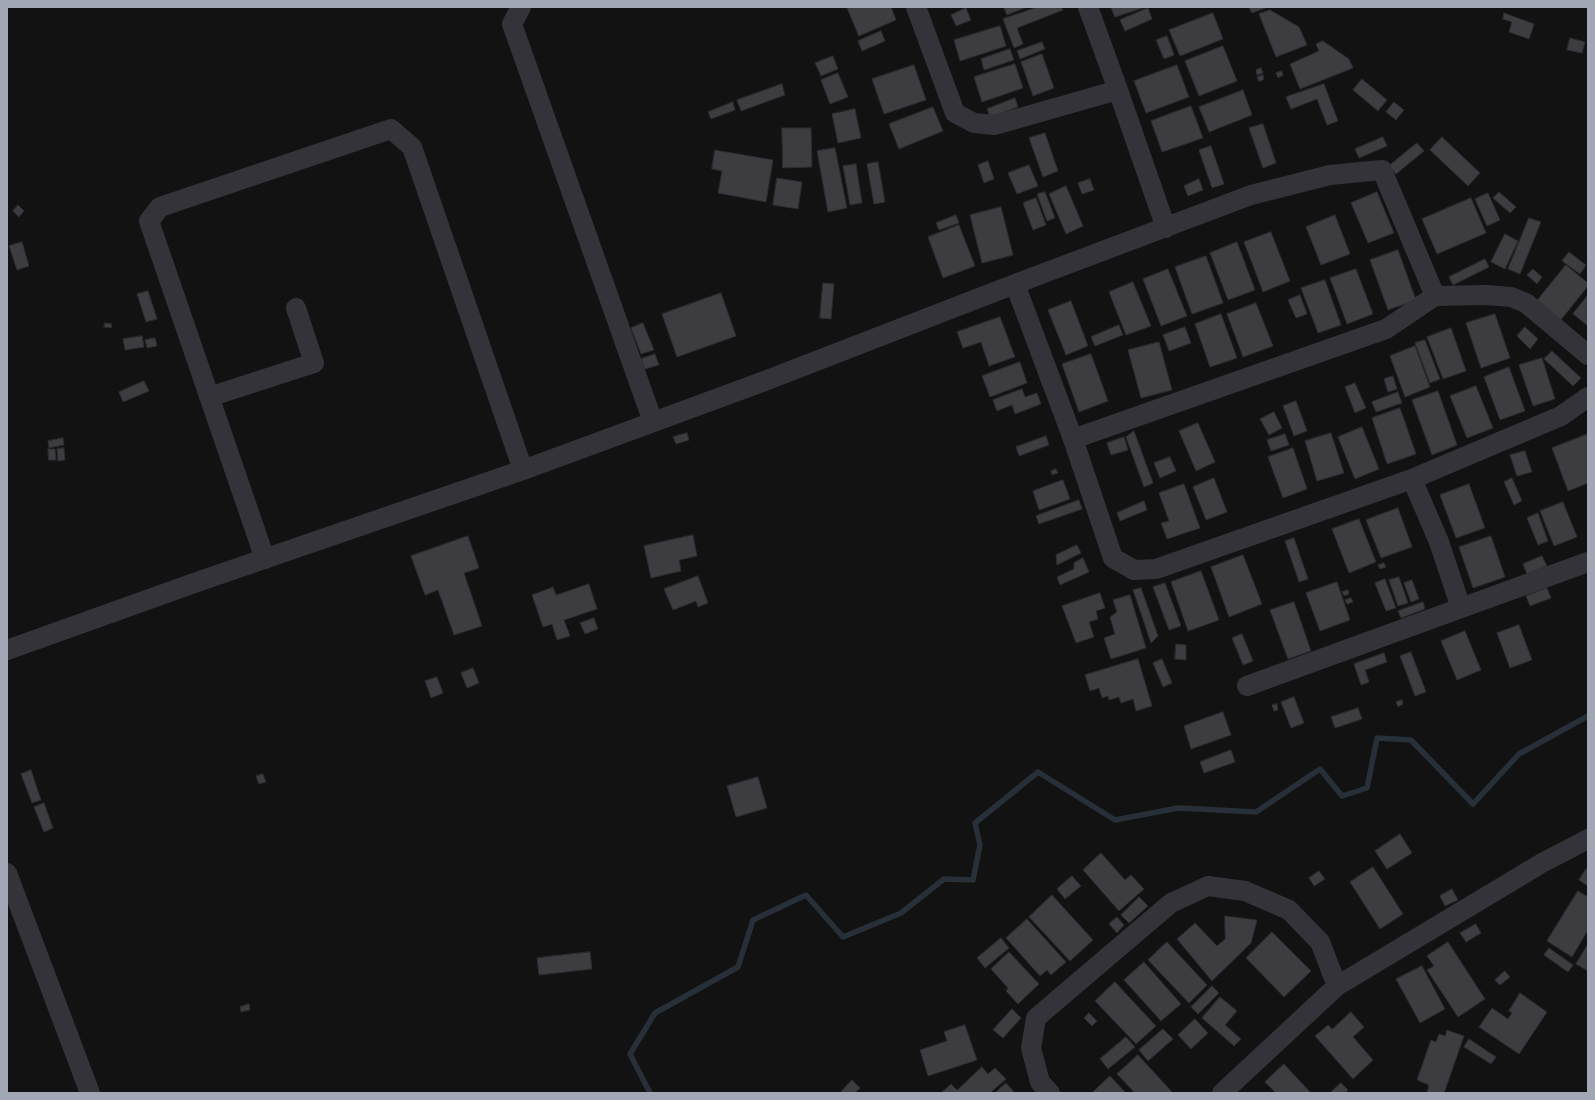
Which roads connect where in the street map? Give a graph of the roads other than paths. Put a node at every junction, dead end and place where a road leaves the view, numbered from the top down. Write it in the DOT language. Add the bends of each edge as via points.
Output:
graph roads {
  1 [pos="521,7"];
  2 [pos="916,7"];
  3 [pos="1088,7"];
  4 [pos="1118,90"];
  5 [pos="1166,228"];
  6 [pos="1015,284"];
  7 [pos="1435,296"];
  8 [pos="296,308"];
  9 [pos="1588,355"];
  10 [pos="209,397"];
  11 [pos="1588,397"];
  12 [pos="653,422"];
  13 [pos="1073,439"];
  14 [pos="523,470"];
  15 [pos="1412,479"];
  16 [pos="265,559"];
  17 [pos="1588,562"];
  18 [pos="1461,608"];
  19 [pos="7,650"];
  20 [pos="1247,686"];
  21 [pos="1588,839"];
  22 [pos="7,873"];
  23 [pos="1337,986"];
  24 [pos="89,1090"];
  25 [pos="1050,1093"];
  26 [pos="1222,1093"];
  1 -- 12 [label="street" via="512,24"];
  2 -- 4 [label="street" via="955,113 974,123 995,125"];
  3 -- 4 [label="street"];
  4 -- 5 [label="street"];
  5 -- 6 [label="street"];
  5 -- 7 [label="street" via="1251,195 1330,175 1382,170"];
  6 -- 12 [label="street"];
  6 -- 13 [label="street"];
  7 -- 9 [label="street" via="1511,297 1526,303"];
  7 -- 13 [label="street" via="1386,329"];
  8 -- 10 [label="street" via="314,363"];
  10 -- 14 [label="street" via="149,221 160,207 391,129 412,147"];
  10 -- 16 [label="street"];
  11 -- 15 [label="street" via="1561,416"];
  12 -- 14 [label="street"];
  13 -- 15 [label="street" via="1113,558 1134,570 1156,569"];
  14 -- 16 [label="street"];
  15 -- 18 [label="street" via="1439,542"];
  16 -- 19 [label="street"];
  17 -- 18 [label="street"];
  18 -- 20 [label="street"];
  21 -- 23 [label="street" via="1542,863"];
  22 -- 24 [label="street"];
  23 -- 25 [label="street" via="1320,942 1289,910 1244,891 1208,886 1171,903 1036,1018 1030,1048 1040,1082"];
  23 -- 26 [label="street"];
}
